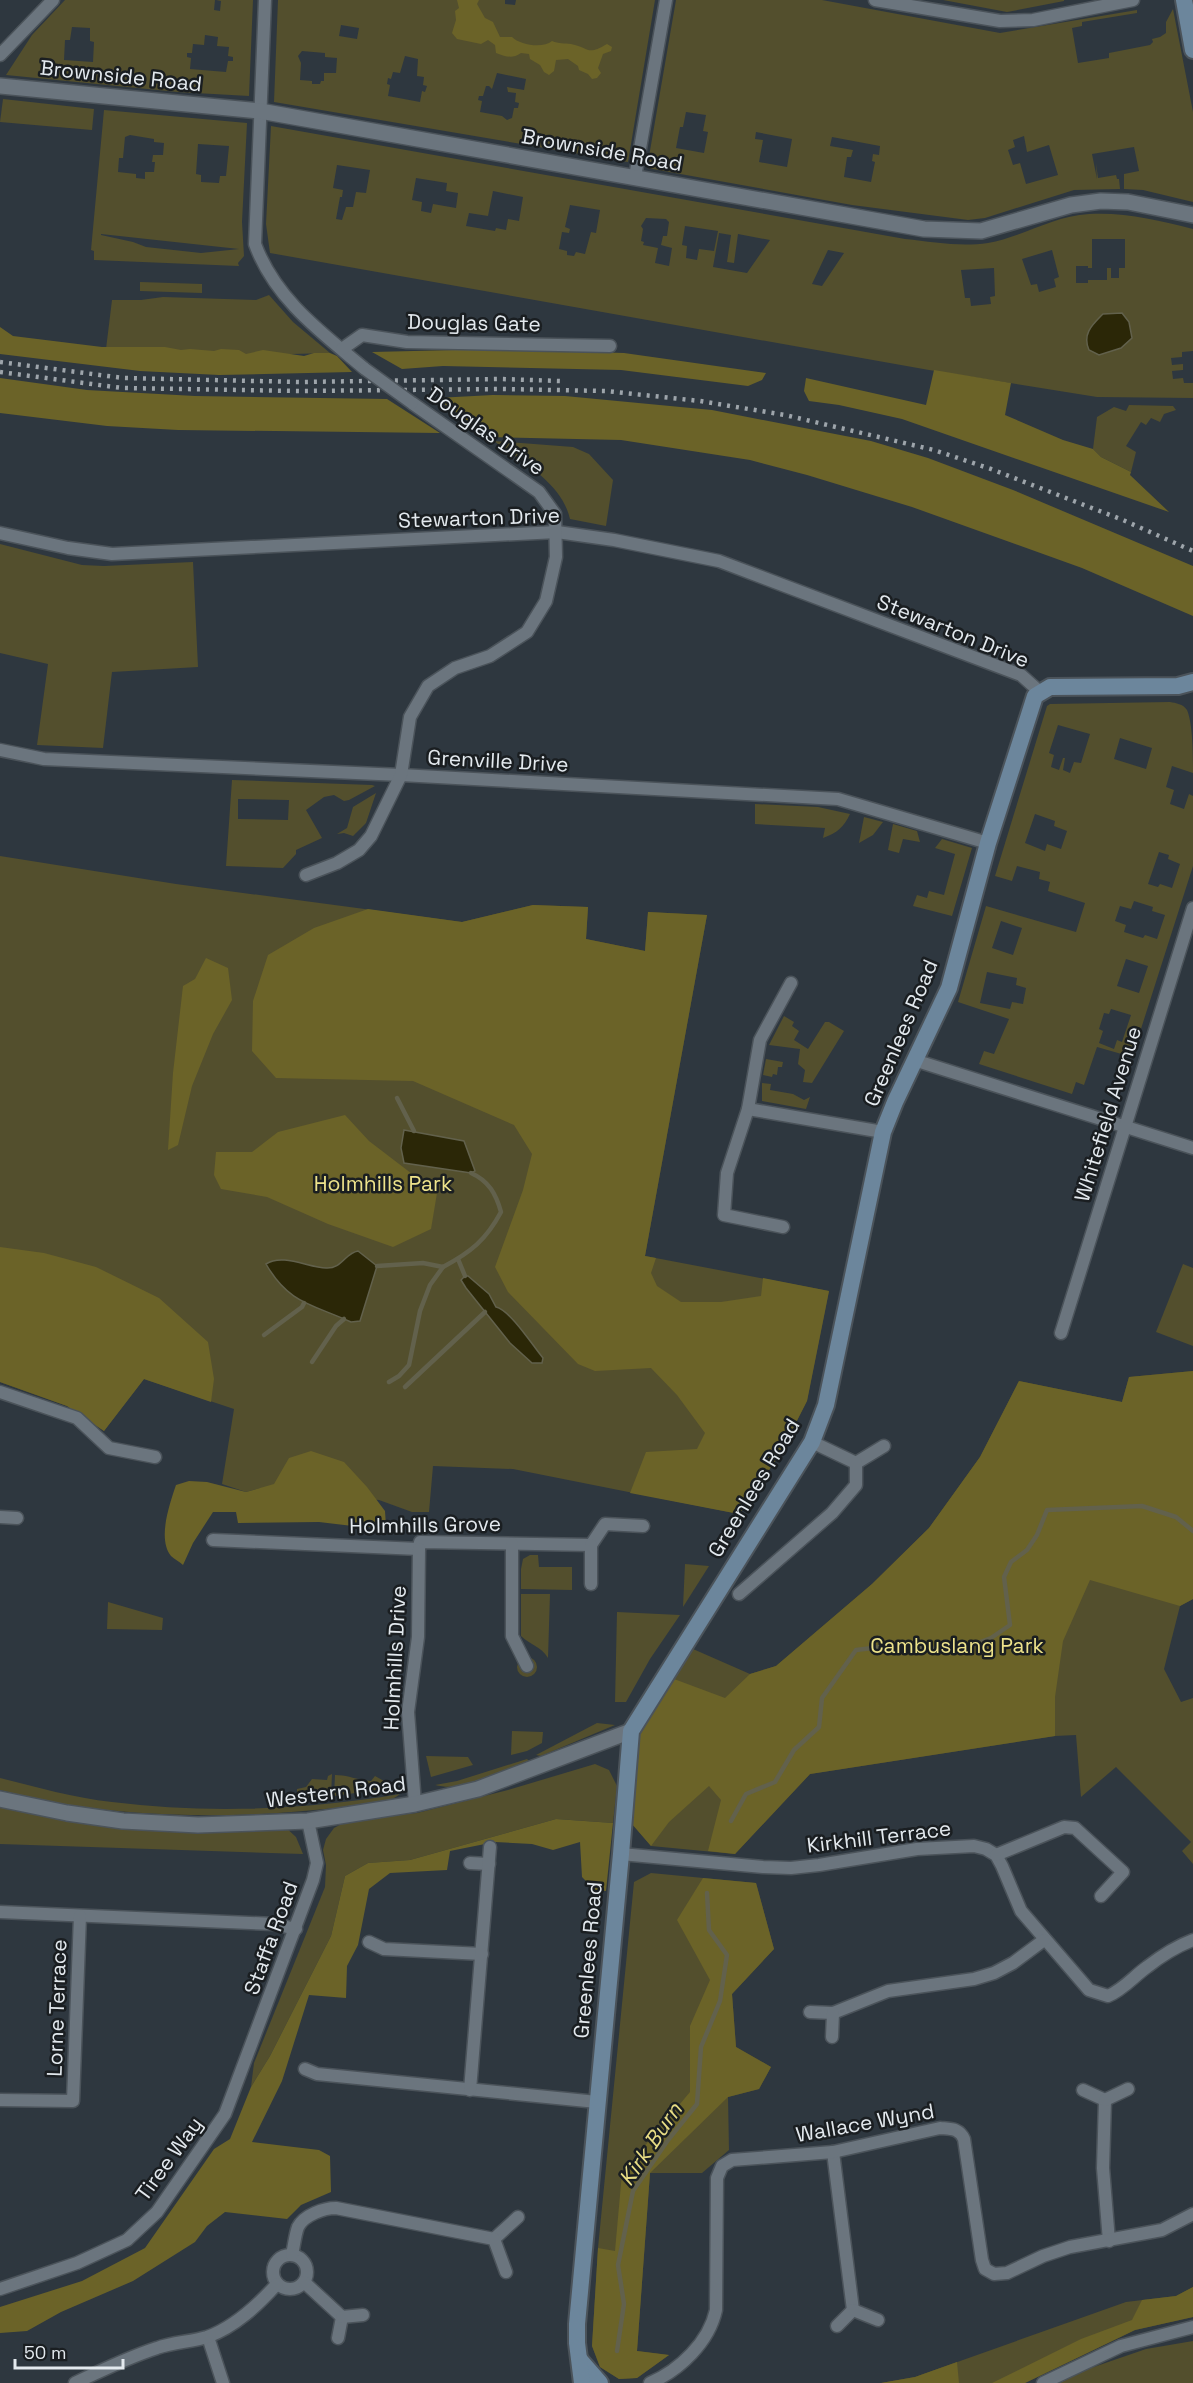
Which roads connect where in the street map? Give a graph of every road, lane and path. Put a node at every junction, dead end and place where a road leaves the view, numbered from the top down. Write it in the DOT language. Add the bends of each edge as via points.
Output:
graph roads {
  1 [pos="53,0"];
  2 [pos="265,0"];
  3 [pos="666,0"];
  4 [pos="875,0"];
  5 [pos="1133,0"];
  6 [pos="1184,0"];
  7 [pos="1193,50"];
  8 [pos="0,55"];
  9 [pos="0,86"];
  10 [pos="260,111"];
  11 [pos="635,177"];
  12 [pos="1193,215"];
  13 [pos="610,346"];
  14 [pos="342,350"];
  15 [pos="557,532"];
  16 [pos="0,533"];
  17 [pos="1193,682"];
  18 [pos="1040,692"];
  19 [pos="0,750"];
  20 [pos="401,775"];
  21 [pos="988,843"];
  22 [pos="306,875"];
  23 [pos="1193,908"];
  24 [pos="791,983"];
  25 [pos="914,1060"];
  26 [pos="748,1109"];
  27 [pos="1124,1126"];
  28 [pos="883,1132"];
  29 [pos="1193,1148"];
  30 [pos="783,1227"];
  31 [pos="1061,1333"];
  32 [pos="0,1392"];
  33 [pos="812,1442"];
  34 [pos="884,1446"];
  35 [pos="155,1457"];
  36 [pos="856,1463"];
  37 [pos="0,1517"];
  38 [pos="17,1518"];
  39 [pos="643,1526"];
  40 [pos="213,1540"];
  41 [pos="512,1544"];
  42 [pos="591,1545"];
  43 [pos="419,1549"];
  44 [pos="591,1584"];
  45 [pos="739,1594"];
  46 [pos="527,1666"];
  47 [pos="631,1731"];
  48 [pos="0,1798"];
  49 [pos="415,1804"];
  50 [pos="308,1821"];
  51 [pos="490,1847"];
  52 [pos="621,1854"];
  53 [pos="996,1855"];
  54 [pos="470,1863"];
  55 [pos="489,1864"];
  56 [pos="1101,1896"];
  57 [pos="0,1912"];
  58 [pos="80,1916"];
  59 [pos="296,1929"];
  60 [pos="1044,1940"];
  61 [pos="1193,1940"];
  62 [pos="369,1942"];
  63 [pos="482,1954"];
  64 [pos="810,2012"];
  65 [pos="833,2013"];
  66 [pos="832,2037"];
  67 [pos="243,2066"];
  68 [pos="305,2069"];
  69 [pos="1128,2089"];
  70 [pos="470,2090"];
  71 [pos="1083,2090"];
  72 [pos="0,2100"];
  73 [pos="1105,2100"];
  74 [pos="597,2102"];
  75 [pos="833,2152"];
  76 [pos="1193,2214"];
  77 [pos="518,2217"];
  78 [pos="494,2239"];
  79 [pos="1109,2241"];
  80 [pos="292,2255"];
  81 [pos="506,2272"];
  82 [pos="304,2283"];
  83 [pos="277,2284"];
  84 [pos="0,2289"];
  85 [pos="853,2310"];
  86 [pos="363,2315"];
  87 [pos="342,2318"];
  88 [pos="878,2320"];
  89 [pos="837,2326"];
  90 [pos="1193,2327"];
  91 [pos="208,2337"];
  92 [pos="338,2338"];
  93 [pos="580,2360"];
  94 [pos="661,2380"];
  95 [pos="75,2383"];
  96 [pos="223,2383"];
  97 [pos="582,2383"];
  98 [pos="600,2383"];
  99 [pos="650,2383"];
  100 [pos="1043,2383"];
  1 -- 8 [label="street"];
  2 -- 10 [label="street, Douglas Drive"];
  3 -- 11 [label="street"];
  4 -- 5 [label="street" via="1000,21 1033,20"];
  6 -- 7 [label="main road"];
  9 -- 10 [label="street, Brownside Road"];
  10 -- 11 [label="street, Brownside Road"];
  10 -- 14 [label="street, Douglas Drive" via="255,244 263,266 297,311"];
  11 -- 12 [label="street, Brownside Road" via="924,229 966,232 1101,201 1128,202"];
  13 -- 14 [label="street, Douglas Gate" via="407,342 362,335"];
  14 -- 15 [label="street, Douglas Drive, bridge" via="539,492 555,514"];
  15 -- 16 [label="street, Stewarton Drive" via="112,554"];
  15 -- 18 [label="street, Stewarton Drive" via="719,561 1021,675"];
  15 -- 20 [label="street, Douglas Drive" via="546,601 527,632 490,656 455,668 428,686 410,717"];
  17 -- 18 [label="main road" via="1178,686 1050,687"];
  18 -- 21 [label="main road, Greenlees Road" via="1031,703"];
  19 -- 20 [label="street, Grenville Drive" via="44,759"];
  20 -- 21 [label="street, Grenville Drive" via="838,799"];
  20 -- 22 [label="street, Douglas Drive" via="371,836 359,850"];
  21 -- 25 [label="main road, Greenlees Road" via="949,988"];
  23 -- 27 [label="street, Whitefield Avenue"];
  24 -- 26 [label="street" via="760,1040"];
  25 -- 27 [label="street"];
  25 -- 28 [label="main road, Greenlees Road"];
  26 -- 28 [label="street"];
  26 -- 30 [label="street" via="727,1173 724,1215"];
  27 -- 29 [label="street"];
  27 -- 31 [label="street, Whitefield Avenue"];
  28 -- 33 [label="main road, Greenlees Road" via="826,1405"];
  32 -- 35 [label="street" via="76,1418 108,1448"];
  33 -- 36 [label="street"];
  33 -- 47 [label="main road, Greenlees Road"];
  34 -- 36 [label="street"];
  36 -- 45 [label="street" via="855,1485 832,1513"];
  37 -- 38 [label="street"];
  39 -- 42 [label="street" via="605,1524"];
  40 -- 43 [label="street, Holmhills Grove"];
  41 -- 42 [label="street"];
  41 -- 43 [label="street, Holmhills Grove" via="420,1542"];
  41 -- 46 [label="street, Holmhills Grove" via="512,1636"];
  42 -- 44 [label="street"];
  43 -- 49 [label="street, Holmhills Drive" via="418,1637 408,1712"];
  47 -- 49 [label="street, Western Road" via="478,1789"];
  47 -- 52 [label="main road, Greenlees Road"];
  48 -- 50 [label="street, Western Road" via="66,1814 123,1821 198,1825"];
  49 -- 50 [label="street, Western Road"];
  50 -- 59 [label="street, Staffa Road" via="316,1863"];
  51 -- 55 [label="street"];
  52 -- 53 [label="street, Kirkhill Terrace" via="791,1868 917,1849 974,1846"];
  52 -- 74 [label="main road, Greenlees Road"];
  53 -- 56 [label="street" via="1064,1827 1075,1828 1123,1872"];
  53 -- 60 [label="street" via="1021,1911"];
  54 -- 55 [label="street"];
  55 -- 63 [label="street"];
  57 -- 58 [label="street, Lorne Terrace"];
  58 -- 59 [label="street, Lorne Terrace" via="274,1924"];
  58 -- 72 [label="street, Lorne Terrace" via="73,2102"];
  59 -- 67 [label="street, Staffa Road"];
  60 -- 61 [label="street" via="1089,1990 1108,1996 1175,1948"];
  60 -- 65 [label="street" via="994,1973 888,1991"];
  62 -- 63 [label="street" via="384,1949"];
  63 -- 70 [label="street"];
  64 -- 65 [label="street"];
  65 -- 66 [label="street"];
  67 -- 84 [label="street, Tiree Way" via="225,2114 150,2219 127,2240 77,2263"];
  68 -- 70 [label="street" via="317,2074"];
  69 -- 73 [label="street"];
  70 -- 74 [label="street"];
  71 -- 73 [label="street"];
  73 -- 79 [label="street" via="1102,2168"];
  74 -- 93 [label="main road, Greenlees Road" via="577,2324"];
  75 -- 79 [label="street, Wallace Wynd" via="940,2128 956,2129 964,2139 982,2260 985,2269 994,2274 1007,2273 1070,2247"];
  75 -- 85 [label="street"];
  75 -- 94 [label="street, Wallace Wynd" via="732,2160 722,2166 717,2178 713,2325 695,2350"];
  76 -- 79 [label="street, Wallace Wynd" via="1162,2230"];
  77 -- 78 [label="street"];
  78 -- 80 [label="street" via="327,2208 298,2226"];
  78 -- 81 [label="street"];
  80 -- 82 [label="street" via="306,2266"];
  80 -- 83 [label="street" via="274,2264 272,2275"];
  82 -- 83 [label="street" via="294,2289"];
  82 -- 87 [label="street"];
  83 -- 91 [label="street" via="258,2305"];
  85 -- 88 [label="street"];
  85 -- 89 [label="street"];
  86 -- 87 [label="street"];
  87 -- 92 [label="street"];
  90 -- 100 [label="street" via="1121,2346"];
  91 -- 95 [label="street" via="160,2347"];
  91 -- 96 [label="street"];
  93 -- 97 [label="main road, Greenlees Road"];
  93 -- 98 [label="main road"];
  94 -- 99 [label="street, Wallace Wynd"];
}
